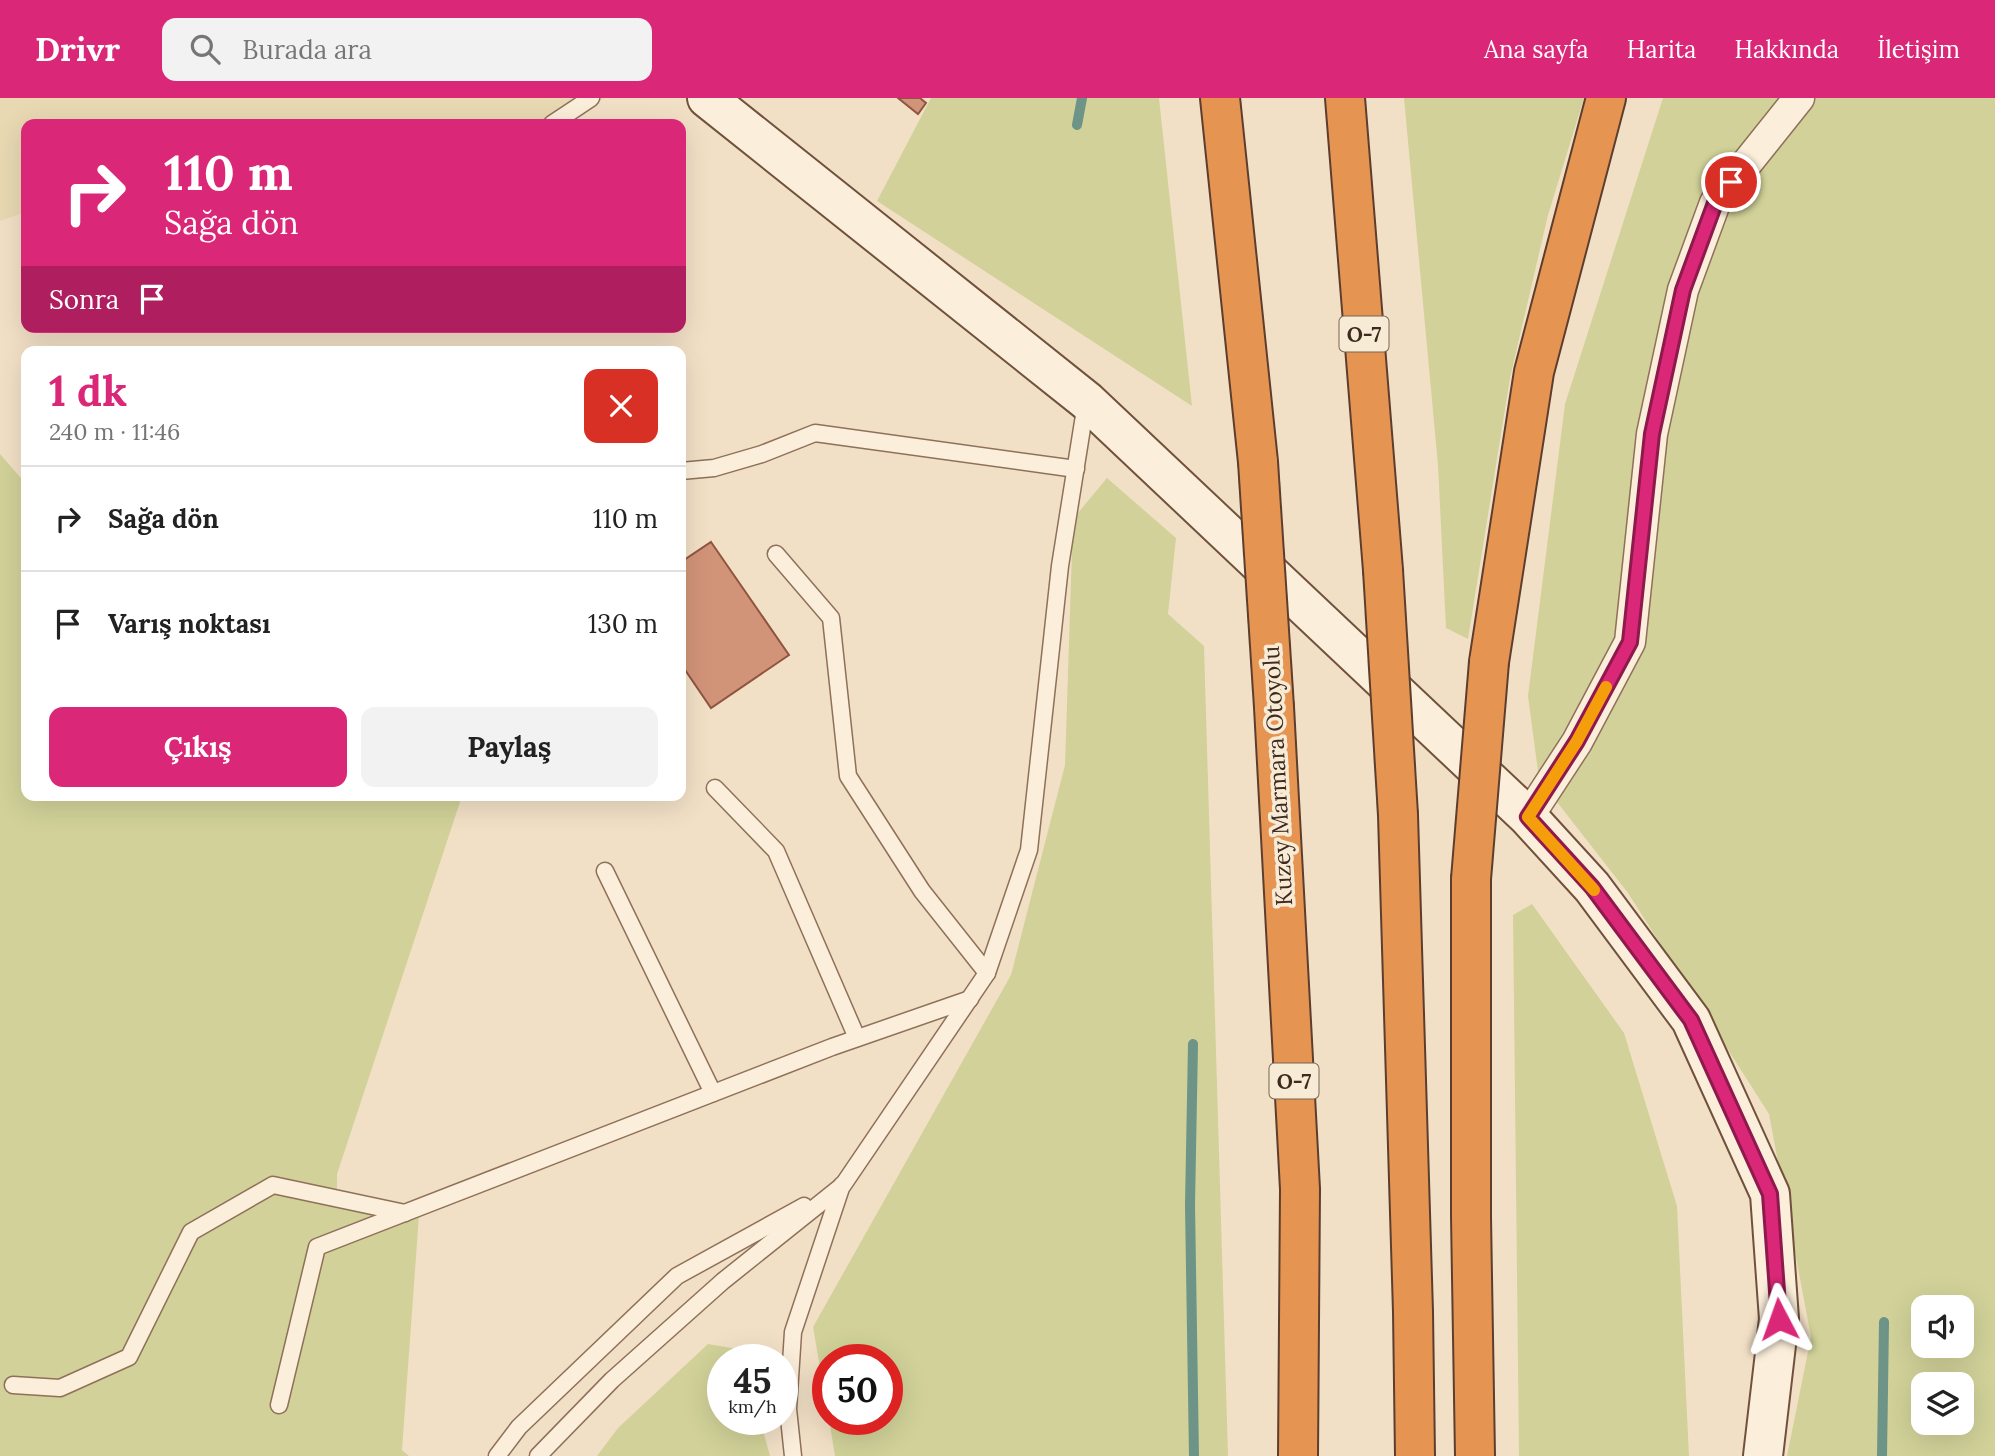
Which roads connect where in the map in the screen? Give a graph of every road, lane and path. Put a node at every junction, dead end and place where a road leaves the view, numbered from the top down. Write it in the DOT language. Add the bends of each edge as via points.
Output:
graph roads {
  1 [pos="591,98"];
  2 [pos="706,98"];
  3 [pos="1220,98"];
  4 [pos="1345,98"];
  5 [pos="1606,98"];
  6 [pos="1799,98"];
  7 [pos="560,119"];
  8 [pos="1087,401"];
  9 [pos="1076,469"];
  10 [pos="686,471"];
  11 [pos="776,554"];
  12 [pos="715,788"];
  13 [pos="1528,817"];
  14 [pos="605,871"];
  15 [pos="987,973"];
  16 [pos="970,999"];
  17 [pos="857,1038"];
  18 [pos="713,1093"];
  19 [pos="843,1185"];
  20 [pos="405,1213"];
  21 [pos="13,1385"];
  22 [pos="279,1405"];
  23 [pos="497,1456"];
  24 [pos="538,1456"];
  25 [pos="793,1456"];
  26 [pos="1298,1456"];
  27 [pos="1415,1456"];
  28 [pos="1475,1456"];
  29 [pos="1763,1456"];
  1 -- 7 [label="lane"];
  2 -- 8 [label="main road"];
  3 -- 26 [label="highway, Kuzey Marmara Otoyolu / O-7, bridge" via="1258,462 1273,706 1300,1189"];
  4 -- 27 [label="highway, O-7, bridge" via="1398,815"];
  5 -- 28 [label="highway, bridge" via="1534,372 1489,662 1471,879"];
  6 -- 13 [label="street" via="1715,203 1683,290 1652,434 1630,642 1577,741"];
  8 -- 9 [label="lane"];
  8 -- 13 [label="main road"];
  9 -- 10 [label="lane" via="815,433 714,468"];
  9 -- 15 [label="lane" via="1060,566 1029,850"];
  11 -- 15 [label="lane" via="831,618 848,776 922,891"];
  12 -- 17 [label="lane" via="776,851"];
  13 -- 29 [label="main road" via="1592,887 1691,1020 1770,1194 1779,1319"];
  14 -- 18 [label="lane"];
  15 -- 16 [label="lane"];
  16 -- 17 [label="lane"];
  16 -- 19 [label="lane"];
  17 -- 18 [label="lane"];
  18 -- 20 [label="lane"];
  19 -- 23 [label="lane" via="677,1276 519,1427"];
  19 -- 24 [label="lane" via="723,1281 612,1380"];
  19 -- 25 [label="lane" via="793,1332 788,1409"];
  20 -- 21 [label="lane" via="273,1185 191,1232 129,1357 60,1388"];
  20 -- 22 [label="lane" via="317,1247"];
}
